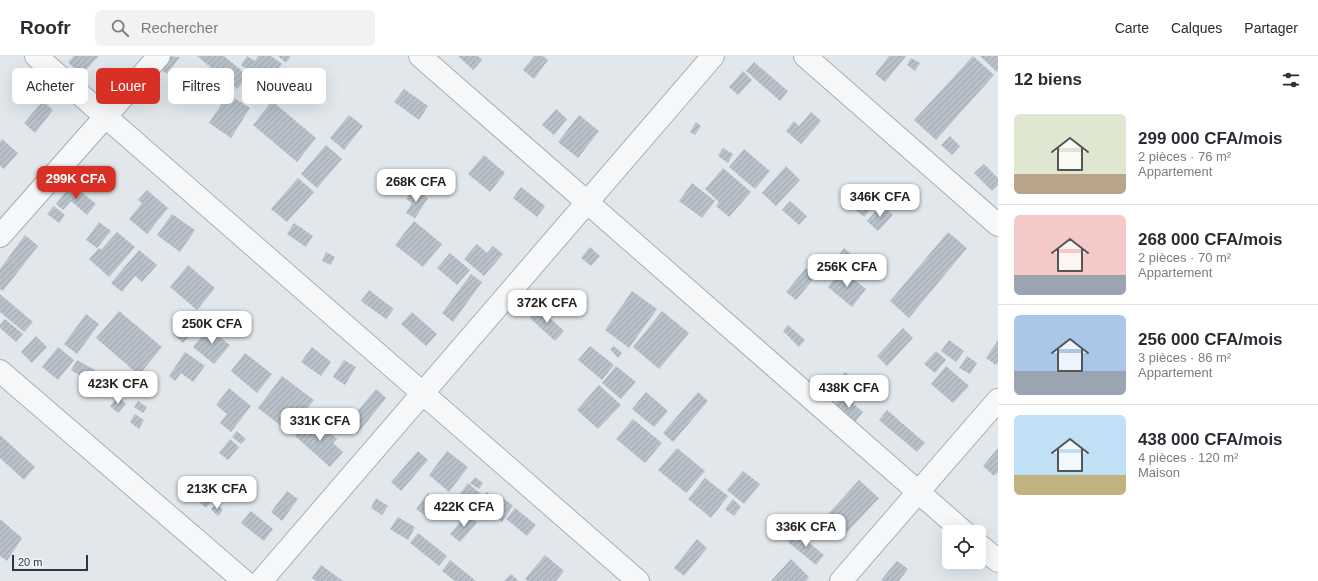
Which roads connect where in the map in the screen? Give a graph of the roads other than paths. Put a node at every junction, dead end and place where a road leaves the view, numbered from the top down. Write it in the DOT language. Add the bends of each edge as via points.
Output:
graph roads {
  1 [pos="36,56"];
  2 [pos="158,56"];
  3 [pos="420,56"];
  4 [pos="713,56"];
  5 [pos="805,56"];
  6 [pos="105,117"];
  7 [pos="587,202"];
  8 [pos="998,225"];
  9 [pos="0,236"];
  10 [pos="0,371"];
  11 [pos="423,394"];
  12 [pos="998,400"];
  13 [pos="918,493"];
  14 [pos="956,525"];
  15 [pos="986,551"];
  16 [pos="998,561"];
  17 [pos="244,581"];
  18 [pos="261,581"];
  19 [pos="638,581"];
  20 [pos="841,581"];
  1 -- 6 [label="street"];
  2 -- 6 [label="street"];
  3 -- 7 [label="street"];
  4 -- 7 [label="street"];
  5 -- 8 [label="street"];
  6 -- 9 [label="street"];
  6 -- 11 [label="street"];
  7 -- 11 [label="street"];
  7 -- 13 [label="street"];
  10 -- 17 [label="street"];
  11 -- 18 [label="street"];
  11 -- 19 [label="street"];
  12 -- 13 [label="street"];
  13 -- 14 [label="street"];
  13 -- 20 [label="street"];
  15 -- 16 [label="street"];
}
